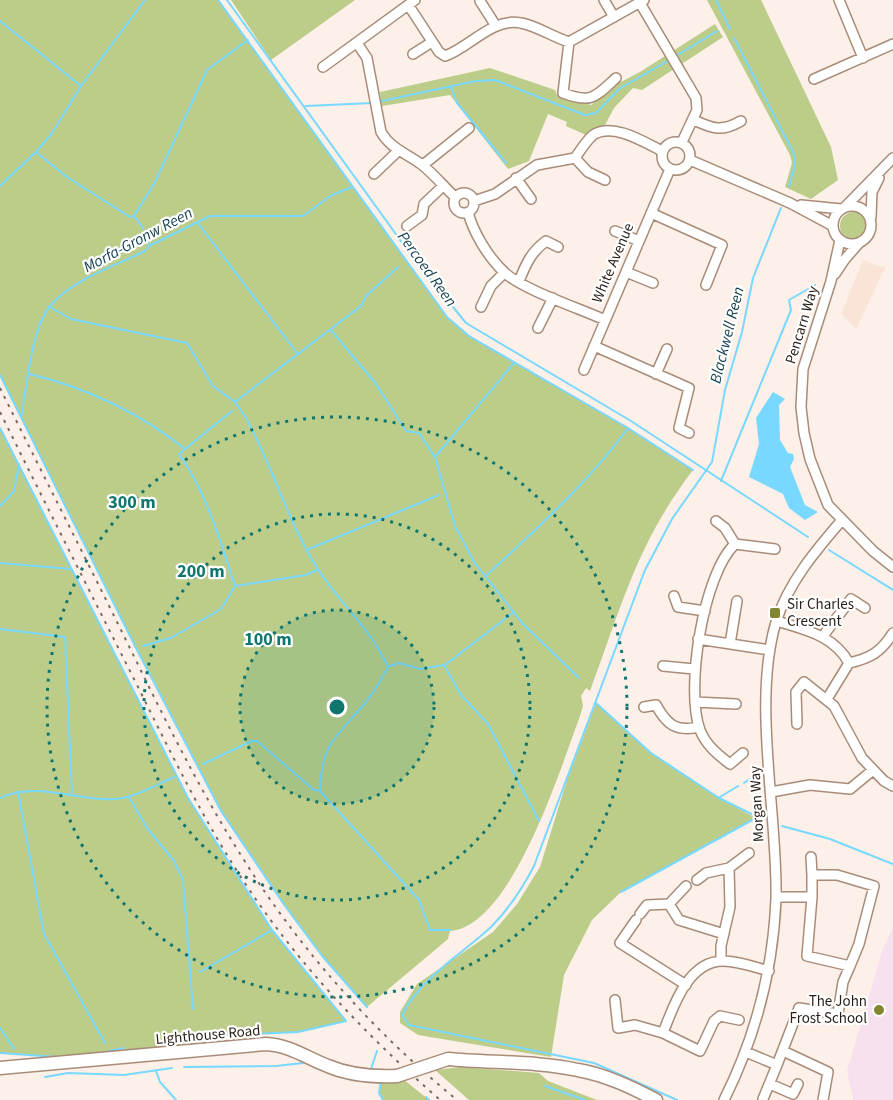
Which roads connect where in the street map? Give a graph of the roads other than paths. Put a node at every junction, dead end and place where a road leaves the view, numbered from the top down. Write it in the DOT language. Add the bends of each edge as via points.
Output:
graph roads {
  1 [pos="604,0"];
  2 [pos="839,0"];
  3 [pos="480,1"];
  4 [pos="642,1"];
  5 [pos="412,3"];
  6 [pos="614,17"];
  7 [pos="496,26"];
  8 [pos="432,42"];
  9 [pos="569,42"];
  10 [pos="357,43"];
  11 [pos="892,48"];
  12 [pos="413,54"];
  13 [pos="863,58"];
  14 [pos="323,67"];
  15 [pos="616,78"];
  16 [pos="814,79"];
  17 [pos="694,120"];
  18 [pos="741,121"];
  19 [pos="469,128"];
  20 [pos="682,142"];
  21 [pos="662,151"];
  22 [pos="398,152"];
  23 [pos="575,158"];
  24 [pos="893,158"];
  25 [pos="690,160"];
  26 [pos="423,165"];
  27 [pos="884,168"];
  28 [pos="670,169"];
  29 [pos="374,174"];
  30 [pos="516,178"];
  31 [pos="605,180"];
  32 [pos="443,186"];
  33 [pos="456,197"];
  34 [pos="531,199"];
  35 [pos="474,201"];
  36 [pos="790,203"];
  37 [pos="843,208"];
  38 [pos="468,212"];
  39 [pos="651,213"];
  40 [pos="871,218"];
  41 [pos="407,226"];
  42 [pos="833,226"];
  43 [pos="615,231"];
  44 [pos="840,240"];
  45 [pos="639,241"];
  46 [pos="859,243"];
  47 [pos="558,247"];
  48 [pos="626,272"];
  49 [pos="504,273"];
  50 [pos="519,281"];
  51 [pos="831,281"];
  52 [pos="653,283"];
  53 [pos="706,285"];
  54 [pos="553,298"];
  55 [pos="481,307"];
  56 [pos="605,320"];
  57 [pos="538,328"];
  58 [pos="594,346"];
  59 [pos="667,349"];
  60 [pos="584,370"];
  61 [pos="656,374"];
  62 [pos="689,433"];
  63 [pos="842,520"];
  64 [pos="716,521"];
  65 [pos="735,544"];
  66 [pos="775,549"];
  67 [pos="893,567"];
  68 [pos="674,596"];
  69 [pos="737,601"];
  70 [pos="865,608"];
  71 [pos="705,611"];
  72 [pos="777,621"];
  73 [pos="891,629"];
  74 [pos="824,636"];
  75 [pos="698,639"];
  76 [pos="730,644"];
  77 [pos="770,650"];
  78 [pos="849,663"];
  79 [pos="662,668"];
  80 [pos="694,669"];
  81 [pos="827,699"];
  82 [pos="695,702"];
  83 [pos="736,704"];
  84 [pos="644,707"];
  85 [pos="797,724"];
  86 [pos="699,727"];
  87 [pos="743,753"];
  88 [pos="873,770"];
  89 [pos="893,786"];
  90 [pos="771,792"];
  91 [pos="749,853"];
  92 [pos="810,857"];
  93 [pos="729,868"];
  94 [pos="812,875"];
  95 [pos="697,880"];
  96 [pos="686,886"];
  97 [pos="776,897"];
  98 [pos="812,897"];
  99 [pos="669,904"];
  100 [pos="724,934"];
  101 [pos="721,961"];
  102 [pos="850,966"];
  103 [pos="769,971"];
  104 [pos="686,985"];
  105 [pos="615,1000"];
  106 [pos="739,1020"];
  107 [pos="618,1028"];
  108 [pos="607,1030"];
  109 [pos="663,1033"];
  110 [pos="700,1051"];
  111 [pos="783,1051"];
  112 [pos="746,1053"];
  113 [pos="697,1062"];
  114 [pos="777,1065"];
  115 [pos="0,1068"];
  116 [pos="770,1084"];
  117 [pos="798,1084"];
  118 [pos="763,1099"];
  119 [pos="656,1100"];
  120 [pos="724,1100"];
  121 [pos="823,1100"];
  1 -- 6 [label="street"];
  2 -- 13 [label="street"];
  3 -- 7 [label="street"];
  4 -- 6 [label="street"];
  4 -- 17 [label="street" via="696,98"];
  5 -- 8 [label="street"];
  5 -- 10 [label="street"];
  6 -- 9 [label="street"];
  7 -- 8 [label="street" via="445,56"];
  7 -- 9 [label="street" via="513,21 524,23"];
  8 -- 12 [label="street"];
  9 -- 15 [label="street" via="563,93 586,100 596,97"];
  10 -- 14 [label="street"];
  10 -- 22 [label="street" via="367,58 381,132"];
  11 -- 13 [label="street"];
  13 -- 16 [label="street"];
  17 -- 18 [label="street" via="718,130"];
  17 -- 20 [label="street"];
  19 -- 26 [label="street"];
  20 -- 21 [label="street" via="672,142"];
  20 -- 25 [label="street" via="689,149"];
  21 -- 23 [label="street" via="628,135 602,132 588,141"];
  21 -- 28 [label="street" via="662,160"];
  22 -- 26 [label="street"];
  22 -- 29 [label="street"];
  23 -- 30 [label="street" via="537,165"];
  23 -- 31 [label="street" via="588,172"];
  24 -- 27 [label="street"];
  25 -- 28 [label="street" via="679,170"];
  25 -- 36 [label="street"];
  26 -- 32 [label="street"];
  27 -- 37 [label="street"];
  27 -- 40 [label="street" via="872,192"];
  28 -- 39 [label="street, White Avenue"];
  30 -- 34 [label="street"];
  30 -- 35 [label="street" via="495,194"];
  32 -- 33 [label="street"];
  32 -- 41 [label="street" via="424,204 422,215"];
  33 -- 35 [label="street" via="466,192"];
  33 -- 38 [label="street" via="457,210"];
  35 -- 38 [label="street"];
  36 -- 37 [label="street"];
  36 -- 42 [label="street"];
  37 -- 40 [label="street" via="858,206"];
  37 -- 42 [label="street"];
  38 -- 49 [label="street" via="471,226"];
  39 -- 45 [label="street, White Avenue"];
  39 -- 53 [label="street" via="722,245"];
  40 -- 46 [label="street" via="870,233"];
  42 -- 44 [label="street"];
  43 -- 45 [label="street"];
  44 -- 46 [label="street"];
  44 -- 51 [label="street, Pencarn Way"];
  45 -- 48 [label="street, White Avenue"];
  46 -- 51 [label="street, Pencarn Way"];
  47 -- 50 [label="street" via="546,241 538,247"];
  48 -- 52 [label="street"];
  48 -- 56 [label="street, White Avenue"];
  49 -- 50 [label="street"];
  49 -- 55 [label="street" via="491,286"];
  50 -- 54 [label="street"];
  51 -- 63 [label="street, Pencarn Way" via="812,336 802,382 804,433 820,484"];
  54 -- 56 [label="street"];
  54 -- 57 [label="street"];
  56 -- 58 [label="street, White Avenue"];
  58 -- 60 [label="street, White Avenue"];
  58 -- 61 [label="street"];
  59 -- 61 [label="street"];
  61 -- 62 [label="street" via="689,388 679,428"];
  63 -- 67 [label="street, Pencarn Way"];
  63 -- 72 [label="street, Morgan Way" via="803,568"];
  64 -- 65 [label="street"];
  65 -- 66 [label="street"];
  65 -- 71 [label="street" via="723,561"];
  68 -- 71 [label="street" via="678,607"];
  69 -- 76 [label="street"];
  70 -- 74 [label="street" via="851,599"];
  71 -- 75 [label="street"];
  72 -- 74 [label="street"];
  72 -- 77 [label="street, Morgan Way"];
  73 -- 78 [label="street" via="881,650 870,658"];
  74 -- 78 [label="street" via="843,651"];
  75 -- 76 [label="street"];
  75 -- 80 [label="street"];
  76 -- 77 [label="street"];
  77 -- 90 [label="street, Morgan Way"];
  78 -- 81 [label="street"];
  79 -- 80 [label="street"];
  80 -- 82 [label="street"];
  81 -- 85 [label="street" via="802,679 796,692"];
  81 -- 88 [label="street"];
  82 -- 83 [label="street"];
  82 -- 86 [label="street"];
  84 -- 86 [label="street" via="656,705 665,722 676,729"];
  86 -- 87 [label="street" via="714,752 730,764"];
  88 -- 89 [label="street"];
  88 -- 90 [label="street" via="850,789 810,785"];
  90 -- 97 [label="street, Morgan Way"];
  91 -- 93 [label="street"];
  92 -- 94 [label="street"];
  93 -- 95 [label="street" via="706,873"];
  93 -- 100 [label="street" via="730,907"];
  94 -- 98 [label="street"];
  94 -- 102 [label="street" via="837,875 874,886"];
  96 -- 99 [label="street"];
  97 -- 98 [label="street"];
  97 -- 103 [label="street, Morgan Way"];
  98 -- 102 [label="street" via="807,956"];
  99 -- 100 [label="street" via="680,920"];
  99 -- 104 [label="street" via="647,905 620,943"];
  100 -- 101 [label="street"];
  101 -- 103 [label="street"];
  101 -- 104 [label="street" via="698,971"];
  102 -- 111 [label="street" via="838,1014 799,1008"];
  103 -- 112 [label="street, Morgan Way"];
  104 -- 109 [label="street"];
  105 -- 107 [label="street"];
  106 -- 110 [label="street" via="720,1016 710,1027"];
  107 -- 108 [label="street"];
  107 -- 109 [label="street" via="635,1025"];
  109 -- 110 [label="street"];
  110 -- 113 [label="street"];
  111 -- 114 [label="street"];
  111 -- 121 [label="street" via="828,1072"];
  112 -- 114 [label="street"];
  112 -- 120 [label="street, Morgan Way"];
  114 -- 116 [label="street"];
  115 -- 119 [label="main road, Lighthouse Road, bridge" via="266,1044 286,1047 329,1067 363,1075 397,1076 448,1059 558,1066 628,1086"];
  116 -- 117 [label="street" via="793,1094"];
  116 -- 118 [label="street"];
}
